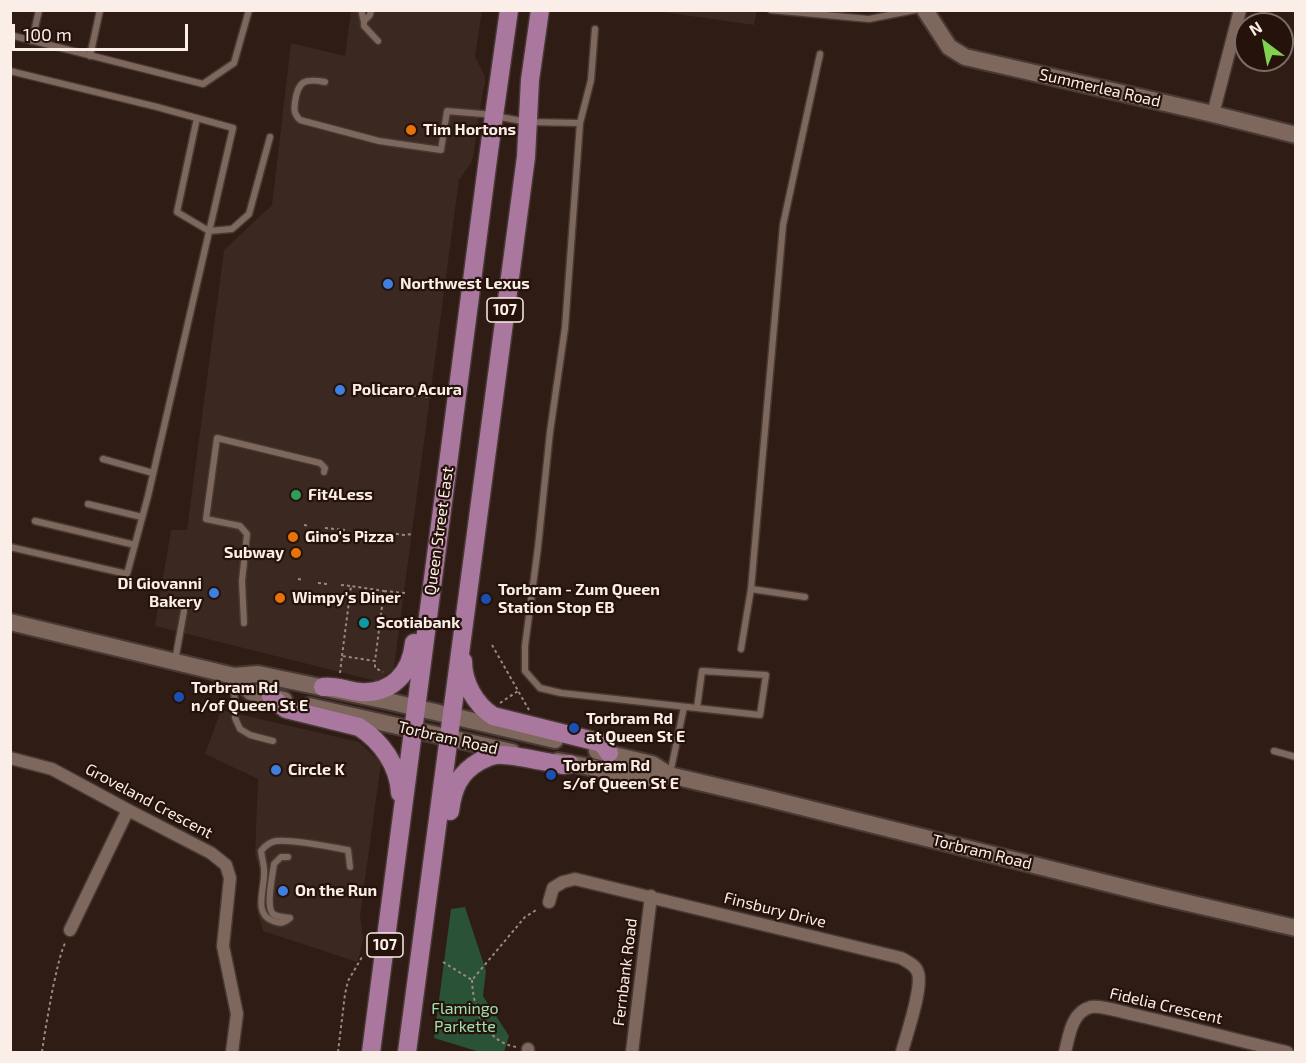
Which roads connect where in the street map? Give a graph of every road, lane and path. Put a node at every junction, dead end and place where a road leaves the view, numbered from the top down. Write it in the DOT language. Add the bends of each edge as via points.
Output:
graph roads {
  1 [pos="39,10"];
  2 [pos="100,10"];
  3 [pos="249,10"];
  4 [pos="362,10"];
  5 [pos="371,10"];
  6 [pos="509,10"];
  7 [pos="540,10"];
  8 [pos="771,10"];
  9 [pos="870,10"];
  10 [pos="915,10"];
  11 [pos="925,10"];
  12 [pos="1240,10"];
  13 [pos="869,19"];
  14 [pos="365,20"];
  15 [pos="595,29"];
  16 [pos="10,35"];
  17 [pos="32,41"];
  18 [pos="378,41"];
  19 [pos="820,54"];
  20 [pos="90,56"];
  21 [pos="10,71"];
  22 [pos="325,81"];
  23 [pos="1213,114"];
  24 [pos="495,116"];
  25 [pos="197,118"];
  26 [pos="528,122"];
  27 [pos="580,123"];
  28 [pos="1296,135"];
  29 [pos="270,138"];
  30 [pos="209,231"];
  31 [pos="407,395"];
  32 [pos="431,397"];
  33 [pos="103,459"];
  34 [pos="324,472"];
  35 [pos="153,473"];
  36 [pos="88,504"];
  37 [pos="142,517"];
  38 [pos="36,521"];
  39 [pos="304,525"];
  40 [pos="310,526"];
  41 [pos="325,528"];
  42 [pos="345,530"];
  43 [pos="359,532"];
  44 [pos="390,533"];
  45 [pos="376,534"];
  46 [pos="413,534"];
  47 [pos="135,545"];
  48 [pos="10,547"];
  49 [pos="298,579"];
  50 [pos="433,579"];
  51 [pos="304,580"];
  52 [pos="318,583"];
  53 [pos="327,584"];
  54 [pos="341,585"];
  55 [pos="351,586"];
  56 [pos="751,589"];
  57 [pos="384,591"];
  58 [pos="405,593"];
  59 [pos="805,597"];
  60 [pos="465,609"];
  61 [pos="184,611"];
  62 [pos="10,622"];
  63 [pos="244,622"];
  64 [pos="492,645"];
  65 [pos="741,649"];
  66 [pos="342,656"];
  67 [pos="375,661"];
  68 [pos="175,662"];
  69 [pos="383,672"];
  70 [pos="340,673"];
  71 [pos="234,675"];
  72 [pos="323,687"];
  73 [pos="518,691"];
  74 [pos="271,697"];
  75 [pos="495,706"];
  76 [pos="684,707"];
  77 [pos="416,708"];
  78 [pos="697,708"];
  79 [pos="531,714"];
  80 [pos="452,716"];
  81 [pos="413,730"];
  82 [pos="449,738"];
  83 [pos="273,741"];
  84 [pos="1274,752"];
  85 [pos="609,753"];
  86 [pos="1296,757"];
  87 [pos="10,758"];
  88 [pos="570,764"];
  89 [pos="669,775"];
  90 [pos="128,810"];
  91 [pos="399,838"];
  92 [pos="288,857"];
  93 [pos="350,867"];
  94 [pos="651,896"];
  95 [pos="549,902"];
  96 [pos="428,903"];
  97 [pos="1296,928"];
  98 [pos="70,930"];
  99 [pos="362,957"];
  100 [pos="443,962"];
  101 [pos="472,980"];
  102 [pos="528,1051"];
  103 [pos="42,1053"];
  104 [pos="232,1053"];
  105 [pos="338,1053"];
  106 [pos="371,1053"];
  107 [pos="407,1053"];
  108 [pos="632,1053"];
  109 [pos="902,1053"];
  110 [pos="1065,1053"];
  111 [pos="1287,1053"];
  1 -- 17 [label="lane"];
  2 -- 20 [label="lane"];
  3 -- 20 [label="lane" via="234,63 203,84"];
  4 -- 14 [label="lane"];
  5 -- 14 [label="lane"];
  6 -- 24 [label="main road, Queen Street East / 107"];
  7 -- 26 [label="main road, 107"];
  8 -- 13 [label="lane"];
  9 -- 13 [label="lane"];
  10 -- 13 [label="lane"];
  11 -- 23 [label="main road, Summerlea Road" via="949,47 964,57"];
  12 -- 23 [label="street"];
  14 -- 18 [label="lane" via="364,26"];
  15 -- 27 [label="lane" via="591,80"];
  16 -- 17 [label="lane"];
  17 -- 20 [label="lane"];
  19 -- 56 [label="lane" via="783,225"];
  21 -- 25 [label="lane"];
  22 -- 24 [label="lane" via="310,80 299,86 294,110 300,120 379,141 441,150 447,111"];
  23 -- 28 [label="main road, Summerlea Road"];
  24 -- 26 [label="lane"];
  24 -- 50 [label="main road, Queen Street East / 107"];
  25 -- 30 [label="lane" via="177,212"];
  25 -- 30 [label="lane" via="233,128"];
  26 -- 27 [label="lane"];
  26 -- 60 [label="main road, 107"];
  27 -- 76 [label="lane" via="565,328 525,671 540,688 561,693"];
  29 -- 30 [label="lane" via="249,214 232,229"];
  30 -- 35 [label="lane"];
  31 -- 32 [label="path"];
  33 -- 35 [label="lane"];
  34 -- 63 [label="lane" via="320,463 217,438 206,519 240,526 247,534 242,581"];
  35 -- 37 [label="lane"];
  36 -- 37 [label="lane"];
  37 -- 47 [label="lane"];
  38 -- 47 [label="lane"];
  39 -- 40 [label="path"];
  41 -- 42 [label="path"];
  43 -- 45 [label="path"];
  44 -- 46 [label="path"];
  47 -- 48 [label="lane" via="127,573"];
  49 -- 51 [label="path"];
  50 -- 72 [label="main road" via="422,586 411,662 399,678 379,690 360,692"];
  50 -- 77 [label="main road, Queen Street East / 107"];
  52 -- 53 [label="path"];
  54 -- 55 [label="path"];
  55 -- 57 [label="path"];
  55 -- 66 [label="path"];
  56 -- 59 [label="lane"];
  56 -- 65 [label="lane"];
  57 -- 58 [label="path"];
  57 -- 67 [label="path"];
  60 -- 80 [label="main road, 107"];
  60 -- 85 [label="main road" via="468,620 462,664 474,698 483,710 493,716 602,743"];
  61 -- 68 [label="lane"];
  62 -- 68 [label="main road, Torbram Road"];
  64 -- 73 [label="path"];
  66 -- 67 [label="path"];
  66 -- 70 [label="path"];
  67 -- 69 [label="path" via="375,668"];
  68 -- 71 [label="main road, Torbram Road"];
  71 -- 72 [label="main road, Torbram Road" via="258,674"];
  71 -- 74 [label="main road, Torbram Road" via="251,692"];
  71 -- 83 [label="lane" via="235,718 240,729"];
  72 -- 77 [label="main road, Torbram Road"];
  73 -- 75 [label="path"];
  73 -- 79 [label="path"];
  74 -- 81 [label="main road, Torbram Road"];
  74 -- 91 [label="main road" via="286,709 359,727 370,734 386,752 398,780"];
  76 -- 78 [label="lane"];
  76 -- 89 [label="lane"];
  77 -- 80 [label="main road, Torbram Road"];
  77 -- 81 [label="main road, Queen Street East / 107"];
  78 -- 78 [label="lane" via="760,715 766,675 702,671"];
  80 -- 82 [label="main road, 107"];
  80 -- 85 [label="main road, Torbram Road"];
  81 -- 82 [label="main road, Torbram Road"];
  81 -- 91 [label="main road, Queen Street East / 107"];
  82 -- 88 [label="main road, Torbram Road"];
  82 -- 96 [label="main road, 107"];
  84 -- 86 [label="lane"];
  85 -- 89 [label="main road, Torbram Road" via="652,764"];
  87 -- 90 [label="street, Groveland Crescent" via="52,768"];
  88 -- 89 [label="main road, Torbram Road" via="648,778"];
  88 -- 96 [label="main road" via="502,755 491,756 465,772 452,795 439,892"];
  89 -- 97 [label="main road, Torbram Road"];
  90 -- 98 [label="street"];
  90 -- 104 [label="street, Groveland Crescent" via="211,852 226,865 230,878 223,946 237,1014"];
  91 -- 106 [label="main road, Queen Street East / 107"];
  92 -- 93 [label="lane" via="281,857 274,864 269,904 275,915 290,918 280,924 262,912 265,872 261,852 266,845 294,842 348,850"];
  94 -- 95 [label="street, Finsbury Drive" via="575,879 552,888"];
  94 -- 108 [label="street, Fernbank Road"];
  94 -- 109 [label="street, Finsbury Drive" via="901,958 913,965 919,974 919,990"];
  95 -- 101 [label="path" via="525,917"];
  96 -- 107 [label="main road, 107"];
  98 -- 103 [label="path" via="61,952"];
  99 -- 105 [label="path" via="348,981"];
  100 -- 101 [label="path"];
  101 -- 102 [label="path" via="472,993 485,1027 510,1046"];
  110 -- 111 [label="street, Fidelia Crescent" via="1072,1024 1090,1007"];
}
